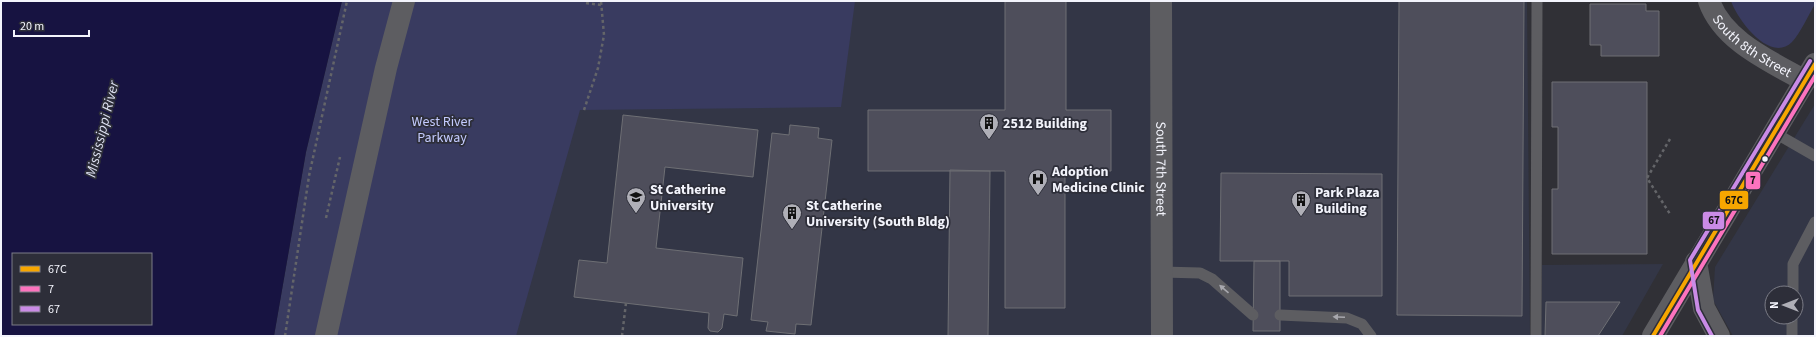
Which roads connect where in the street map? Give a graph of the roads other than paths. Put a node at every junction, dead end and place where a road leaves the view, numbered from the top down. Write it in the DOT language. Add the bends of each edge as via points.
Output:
graph roads {
  1 [pos="404,1"];
  2 [pos="1161,1"];
  3 [pos="1537,1"];
  4 [pos="1709,1"];
  5 [pos="1810,73"];
  6 [pos="1775,133"];
  7 [pos="1815,156"];
  8 [pos="1815,222"];
  9 [pos="1696,262"];
  10 [pos="1162,272"];
  11 [pos="1793,285"];
  12 [pos="1253,315"];
  13 [pos="1280,315"];
  14 [pos="1792,325"];
  15 [pos="326,336"];
  16 [pos="1162,336"];
  17 [pos="1371,336"];
  18 [pos="1536,336"];
  19 [pos="1653,336"];
  20 [pos="1719,336"];
  21 [pos="1792,336"];
  1 -- 15 [label="street" via="386,68"];
  2 -- 10 [label="street, South 7th Street"];
  3 -- 18 [label="lane"];
  4 -- 5 [label="street, South 8th Street" via="1723,27 1744,44"];
  5 -- 6 [label="street"];
  6 -- 7 [label="lane"];
  6 -- 9 [label="street"];
  8 -- 11 [label="lane" via="1793,264"];
  9 -- 19 [label="street"];
  9 -- 20 [label="street" via="1704,308"];
  12 -- 10 [label="lane, one-way" via="1212,279 1200,273"];
  10 -- 16 [label="street, South 7th Street"];
  17 -- 13 [label="lane, one-way" via="1362,324 1347,318"];
  14 -- 21 [label="lane"];
}
